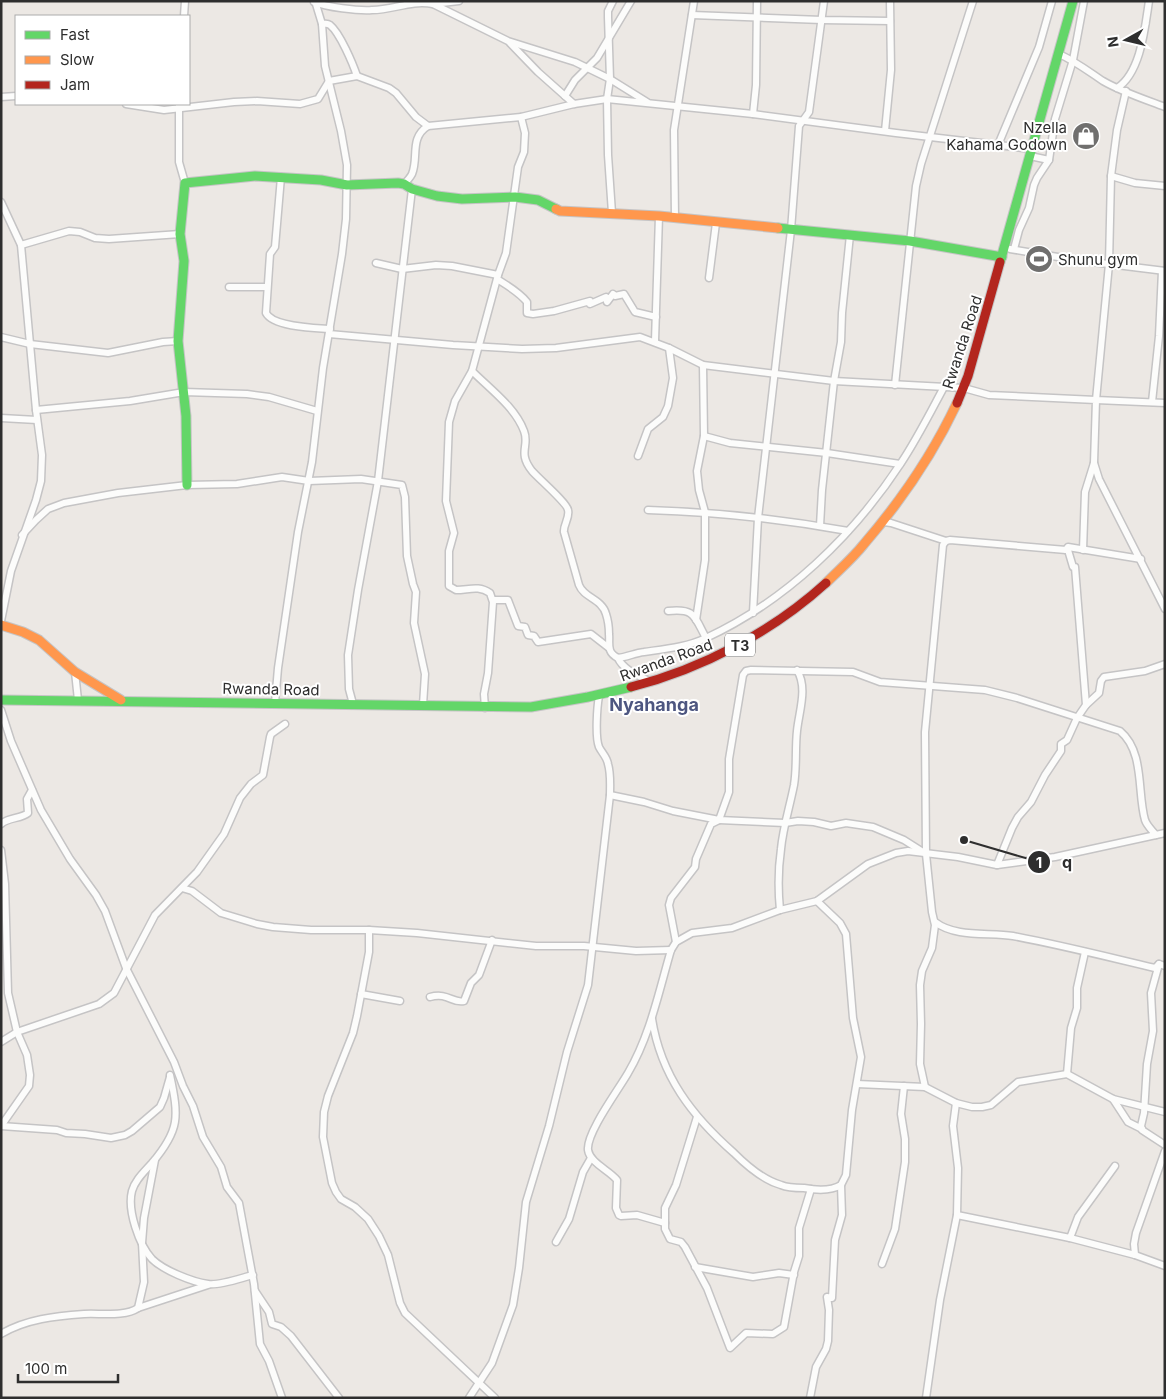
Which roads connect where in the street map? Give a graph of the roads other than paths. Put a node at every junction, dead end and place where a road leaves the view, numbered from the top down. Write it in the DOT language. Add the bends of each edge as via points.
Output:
graph roads {
  1 [pos="185,1"];
  2 [pos="459,1"];
  3 [pos="613,1"];
  4 [pos="631,1"];
  5 [pos="694,1"];
  6 [pos="758,1"];
  7 [pos="824,1"];
  8 [pos="890,1"];
  9 [pos="973,1"];
  10 [pos="1052,1"];
  11 [pos="1073,1"];
  12 [pos="1084,1"];
  13 [pos="1149,1"];
  14 [pos="315,2"];
  15 [pos="433,4"];
  16 [pos="184,15"];
  17 [pos="692,15"];
  18 [pos="757,18"];
  19 [pos="822,20"];
  20 [pos="890,21"];
  21 [pos="322,24"];
  22 [pos="508,41"];
  23 [pos="609,41"];
  24 [pos="1059,54"];
  25 [pos="1073,60"];
  26 [pos="588,68"];
  27 [pos="357,76"];
  28 [pos="610,79"];
  29 [pos="329,82"];
  30 [pos="1117,88"];
  31 [pos="1126,91"];
  32 [pos="15,96"];
  33 [pos="565,96"];
  34 [pos="1,97"];
  35 [pos="607,99"];
  36 [pos="648,102"];
  37 [pos="574,104"];
  38 [pos="132,105"];
  39 [pos="678,105"];
  40 [pos="179,106"];
  41 [pos="1165,107"];
  42 [pos="754,114"];
  43 [pos="521,117"];
  44 [pos="802,120"];
  45 [pos="428,126"];
  46 [pos="885,131"];
  47 [pos="931,137"];
  48 [pos="998,145"];
  49 [pos="1031,152"];
  50 [pos="1049,160"];
  51 [pos="1111,176"];
  52 [pos="281,177"];
  53 [pos="185,183"];
  54 [pos="404,184"];
  55 [pos="347,185"];
  56 [pos="1165,186"];
  57 [pos="412,189"];
  58 [pos="515,196"];
  59 [pos="1,202"];
  60 [pos="612,213"];
  61 [pos="659,216"];
  62 [pos="675,218"];
  63 [pos="716,222"];
  64 [pos="791,230"];
  65 [pos="180,234"];
  66 [pos="850,235"];
  67 [pos="910,241"];
  68 [pos="21,245"];
  69 [pos="1007,251"];
  70 [pos="376,263"];
  71 [pos="1109,264"];
  72 [pos="402,269"];
  73 [pos="1163,271"];
  74 [pos="497,277"];
  75 [pos="709,278"];
  76 [pos="229,287"];
  77 [pos="267,287"];
  78 [pos="656,317"];
  79 [pos="330,332"];
  80 [pos="1162,336"];
  81 [pos="1,337"];
  82 [pos="394,340"];
  83 [pos="178,341"];
  84 [pos="655,342"];
  85 [pos="30,344"];
  86 [pos="478,347"];
  87 [pos="669,348"];
  88 [pos="703,365"];
  89 [pos="472,371"];
  90 [pos="774,373"];
  91 [pos="834,381"];
  92 [pos="895,386"];
  93 [pos="944,387"];
  94 [pos="964,388"];
  95 [pos="184,392"];
  96 [pos="1096,400"];
  97 [pos="1152,402"];
  98 [pos="1165,403"];
  99 [pos="36,410"];
  100 [pos="317,411"];
  101 [pos="1,418"];
  102 [pos="37,420"];
  103 [pos="704,436"];
  104 [pos="766,447"];
  105 [pos="826,453"];
  106 [pos="638,456"];
  107 [pos="1094,463"];
  108 [pos="900,464"];
  109 [pos="309,481"];
  110 [pos="378,481"];
  111 [pos="187,486"];
  112 [pos="648,510"];
  113 [pos="705,512"];
  114 [pos="758,518"];
  115 [pos="884,522"];
  116 [pos="820,526"];
  117 [pos="848,531"];
  118 [pos="22,535"];
  119 [pos="946,541"];
  120 [pos="1066,550"];
  121 [pos="1083,550"];
  122 [pos="1141,559"];
  123 [pos="6,591"];
  124 [pos="1,597"];
  125 [pos="493,600"];
  126 [pos="1165,609"];
  127 [pos="668,611"];
  128 [pos="753,613"];
  129 [pos="696,620"];
  130 [pos="1,623"];
  131 [pos="706,638"];
  132 [pos="609,648"];
  133 [pos="618,658"];
  134 [pos="1165,664"];
  135 [pos="797,670"];
  136 [pos="75,672"];
  137 [pos="652,682"];
  138 [pos="929,686"];
  139 [pos="600,696"];
  140 [pos="1,700"];
  141 [pos="78,700"];
  142 [pos="121,700"];
  143 [pos="275,703"];
  144 [pos="353,704"];
  145 [pos="1086,705"];
  146 [pos="423,706"];
  147 [pos="485,708"];
  148 [pos="1,710"];
  149 [pos="1077,718"];
  150 [pos="285,724"];
  151 [pos="32,790"];
  152 [pos="610,796"];
  153 [pos="719,820"];
  154 [pos="784,823"];
  155 [pos="1,824"];
  156 [pos="1165,833"];
  157 [pos="1156,835"];
  158 [pos="1,850"];
  159 [pos="926,854"];
  160 [pos="997,865"];
  161 [pos="182,888"];
  162 [pos="817,901"];
  163 [pos="780,910"];
  164 [pos="935,922"];
  165 [pos="369,930"];
  166 [pos="492,940"];
  167 [pos="676,942"];
  168 [pos="593,947"];
  169 [pos="671,950"];
  170 [pos="1085,952"];
  171 [pos="1162,965"];
  172 [pos="126,968"];
  173 [pos="8,993"];
  174 [pos="361,994"];
  175 [pos="1,997"];
  176 [pos="430,997"];
  177 [pos="400,1001"];
  178 [pos="652,1018"];
  179 [pos="17,1032"];
  180 [pos="1,1042"];
  181 [pos="174,1062"];
  182 [pos="1067,1074"];
  183 [pos="170,1075"];
  184 [pos="857,1084"];
  185 [pos="904,1086"];
  186 [pos="924,1087"];
  187 [pos="1113,1099"];
  188 [pos="956,1103"];
  189 [pos="1144,1106"];
  190 [pos="1165,1112"];
  191 [pos="697,1116"];
  192 [pos="1,1126"];
  193 [pos="1142,1129"];
  194 [pos="1165,1145"];
  195 [pos="1165,1151"];
  196 [pos="591,1158"];
  197 [pos="155,1160"];
  198 [pos="1115,1166"];
  199 [pos="841,1185"];
  200 [pos="811,1189"];
  201 [pos="957,1215"];
  202 [pos="665,1223"];
  203 [pos="1070,1238"];
  204 [pos="556,1242"];
  205 [pos="142,1243"];
  206 [pos="1135,1255"];
  207 [pos="882,1264"];
  208 [pos="1165,1266"];
  209 [pos="695,1267"];
  210 [pos="253,1275"];
  211 [pos="794,1275"];
  212 [pos="209,1285"];
  213 [pos="255,1291"];
  214 [pos="138,1308"];
  215 [pos="1,1334"];
  216 [pos="480,1382"];
  217 [pos="282,1398"];
  218 [pos="339,1398"];
  219 [pos="469,1398"];
  220 [pos="495,1398"];
  221 [pos="810,1398"];
  222 [pos="926,1398"];
  1 -- 16 [label="street"];
  2 -- 15 [label="street"];
  3 -- 23 [label="street" via="608,11"];
  4 -- 23 [label="street"];
  5 -- 17 [label="street"];
  6 -- 18 [label="street"];
  7 -- 19 [label="street"];
  8 -- 20 [label="street"];
  9 -- 47 [label="street"];
  10 -- 48 [label="street" via="1039,46"];
  11 -- 24 [label="main road, Rwanda Road / T3"];
  12 -- 25 [label="street"];
  13 -- 30 [label="street" via="1137,57 1128,80"];
  14 -- 15 [label="street" via="372,10 408,3"];
  14 -- 21 [label="street"];
  15 -- 22 [label="street"];
  17 -- 18 [label="street"];
  17 -- 39 [label="street"];
  18 -- 19 [label="street"];
  18 -- 42 [label="street"];
  19 -- 20 [label="street"];
  19 -- 44 [label="street" via="809,112"];
  20 -- 46 [label="street" via="891,70"];
  21 -- 27 [label="street" via="332,27"];
  21 -- 29 [label="street" via="324,66"];
  22 -- 26 [label="street"];
  22 -- 33 [label="street"];
  23 -- 26 [label="street"];
  23 -- 28 [label="street"];
  24 -- 25 [label="street"];
  24 -- 49 [label="main road, Rwanda Road / T3"];
  25 -- 30 [label="street"];
  25 -- 50 [label="street" via="1055,119"];
  26 -- 28 [label="street"];
  26 -- 33 [label="street"];
  27 -- 29 [label="street"];
  27 -- 45 [label="street" via="394,90 416,117"];
  28 -- 35 [label="street"];
  28 -- 36 [label="street"];
  29 -- 40 [label="street" via="318,99 310,103 257,101"];
  29 -- 55 [label="street" via="347,164"];
  30 -- 31 [label="street"];
  31 -- 41 [label="street"];
  31 -- 51 [label="street" via="1116,130"];
  32 -- 34 [label="street"];
  33 -- 37 [label="street"];
  35 -- 36 [label="street"];
  35 -- 37 [label="street"];
  35 -- 60 [label="street"];
  36 -- 39 [label="street"];
  37 -- 43 [label="street"];
  38 -- 40 [label="street" via="164,110"];
  39 -- 42 [label="street"];
  39 -- 62 [label="street" via="674,130"];
  40 -- 53 [label="street" via="179,162"];
  42 -- 44 [label="street"];
  43 -- 45 [label="street"];
  43 -- 58 [label="street" via="525,133 524,152 518,167"];
  44 -- 46 [label="street"];
  44 -- 64 [label="street"];
  45 -- 54 [label="street" via="419,133 413,172"];
  46 -- 47 [label="street"];
  47 -- 48 [label="street"];
  47 -- 67 [label="street" via="916,186"];
  48 -- 49 [label="street"];
  49 -- 50 [label="street"];
  49 -- 69 [label="main road, Rwanda Road / T3"];
  50 -- 69 [label="street" via="1037,178 1029,208"];
  51 -- 56 [label="street" via="1135,183"];
  51 -- 71 [label="street"];
  52 -- 53 [label="main road"];
  52 -- 55 [label="main road"];
  52 -- 77 [label="street" via="275,247 270,254"];
  53 -- 65 [label="main road"];
  54 -- 55 [label="main road"];
  54 -- 57 [label="main road"];
  55 -- 79 [label="street" via="342,254"];
  57 -- 58 [label="main road" via="462,199"];
  57 -- 72 [label="street"];
  58 -- 60 [label="main road" via="538,200 560,211"];
  58 -- 74 [label="street" via="506,253"];
  59 -- 68 [label="street"];
  60 -- 61 [label="main road"];
  61 -- 62 [label="main road"];
  61 -- 78 [label="street"];
  62 -- 63 [label="main road"];
  63 -- 64 [label="main road"];
  63 -- 75 [label="street"];
  64 -- 66 [label="main road"];
  64 -- 90 [label="street"];
  65 -- 68 [label="street" via="109,239 69,231"];
  65 -- 83 [label="main road" via="184,261"];
  66 -- 67 [label="main road"];
  66 -- 91 [label="street" via="841,342"];
  67 -- 69 [label="main road"];
  67 -- 92 [label="street"];
  68 -- 85 [label="street"];
  69 -- 71 [label="street"];
  69 -- 94 [label="main road, Rwanda Road / T3"];
  70 -- 72 [label="street"];
  71 -- 73 [label="street"];
  71 -- 96 [label="street"];
  72 -- 74 [label="street" via="452,266"];
  72 -- 82 [label="street"];
  73 -- 80 [label="street"];
  74 -- 78 [label="street" via="524,298 527,313 554,311 590,301 590,304 606,297 607,302 613,294 624,294 635,312"];
  74 -- 86 [label="street"];
  76 -- 77 [label="street"];
  77 -- 79 [label="street" via="266,313 271,319"];
  78 -- 84 [label="street"];
  79 -- 82 [label="street"];
  79 -- 100 [label="street"];
  80 -- 97 [label="street"];
  81 -- 85 [label="street"];
  82 -- 86 [label="street"];
  82 -- 110 [label="street"];
  83 -- 85 [label="street" via="108,353"];
  83 -- 95 [label="main road"];
  84 -- 86 [label="street" via="640,337 556,348"];
  84 -- 87 [label="street"];
  85 -- 99 [label="street"];
  86 -- 89 [label="street"];
  87 -- 88 [label="street"];
  87 -- 106 [label="street" via="673,378 668,406 663,417 648,429"];
  88 -- 90 [label="street"];
  88 -- 103 [label="street"];
  89 -- 125 [label="street" via="455,401 449,422 446,501 454,533 449,551 449,586 486,590"];
  89 -- 132 [label="street" via="517,418 525,432 527,463 567,506 563,528 576,576 581,589 603,608 609,630"];
  90 -- 91 [label="street"];
  90 -- 104 [label="street"];
  91 -- 92 [label="street"];
  91 -- 105 [label="street"];
  92 -- 93 [label="street"];
  93 -- 94 [label="street"];
  93 -- 108 [label="street"];
  94 -- 96 [label="street" via="989,395"];
  94 -- 115 [label="main road, Rwanda Road / T3" via="923,467"];
  95 -- 99 [label="street"];
  95 -- 100 [label="street" via="269,397"];
  95 -- 111 [label="main road"];
  96 -- 97 [label="street"];
  96 -- 107 [label="street"];
  97 -- 98 [label="street"];
  99 -- 102 [label="street"];
  100 -- 109 [label="street"];
  101 -- 102 [label="street"];
  102 -- 118 [label="street" via="42,455 41,481"];
  103 -- 104 [label="street" via="723,442"];
  103 -- 113 [label="street" via="697,471"];
  104 -- 105 [label="street"];
  104 -- 114 [label="street"];
  105 -- 108 [label="street"];
  105 -- 116 [label="street"];
  107 -- 121 [label="street" via="1085,492"];
  107 -- 122 [label="street" via="1099,480"];
  108 -- 117 [label="street"];
  109 -- 110 [label="street"];
  109 -- 111 [label="street" via="282,477 237,484"];
  109 -- 143 [label="street" via="298,532"];
  110 -- 144 [label="street" via="349,648 349,689"];
  110 -- 146 [label="street" via="402,485 404,490 407,556 416,592 413,616 425,674"];
  111 -- 118 [label="street" via="118,493 64,503 48,509"];
  112 -- 113 [label="street"];
  113 -- 114 [label="street"];
  113 -- 129 [label="street" via="705,565"];
  114 -- 116 [label="street"];
  114 -- 128 [label="street"];
  115 -- 119 [label="street"];
  115 -- 137 [label="main road, Rwanda Road / T3" via="853,558 787,616 730,650"];
  116 -- 117 [label="street"];
  117 -- 128 [label="street" via="811,570"];
  118 -- 123 [label="street"];
  119 -- 120 [label="street"];
  119 -- 138 [label="street" via="942,550"];
  120 -- 121 [label="street" via="1068,547"];
  120 -- 145 [label="street" via="1075,567"];
  121 -- 122 [label="street"];
  122 -- 126 [label="street"];
  123 -- 124 [label="street"];
  123 -- 130 [label="street"];
  125 -- 132 [label="street" via="508,600 518,626 525,627 528,635 534,636 538,642 591,634"];
  125 -- 147 [label="street"];
  127 -- 129 [label="street" via="686,610"];
  128 -- 131 [label="street"];
  129 -- 131 [label="street"];
  130 -- 136 [label="main road" via="39,640"];
  131 -- 133 [label="street"];
  132 -- 133 [label="street"];
  133 -- 137 [label="street" via="626,668"];
  134 -- 145 [label="street" via="1104,678 1099,693"];
  135 -- 138 [label="street" via="853,672 880,682"];
  135 -- 153 [label="street" via="751,670 743,675 729,759 729,792"];
  135 -- 154 [label="street" via="803,684 794,784"];
  136 -- 141 [label="street"];
  136 -- 142 [label="main road"];
  137 -- 139 [label="main road, Rwanda Road / T3"];
  138 -- 149 [label="street" via="985,690"];
  138 -- 159 [label="street" via="925,732"];
  139 -- 147 [label="main road, Rwanda Road / T3" via="531,707"];
  139 -- 152 [label="street" via="597,738 609,766"];
  140 -- 141 [label="main road, Rwanda Road / T3"];
  141 -- 142 [label="main road, Rwanda Road / T3"];
  142 -- 143 [label="main road, Rwanda Road / T3"];
  143 -- 144 [label="main road, Rwanda Road / T3"];
  144 -- 146 [label="main road, Rwanda Road / T3"];
  145 -- 149 [label="street"];
  146 -- 147 [label="main road, Rwanda Road / T3"];
  148 -- 151 [label="street"];
  149 -- 157 [label="street" via="1120,731 1127,738 1138,764 1145,821"];
  149 -- 160 [label="street" via="1067,740 1061,744 1061,751 1012,828"];
  150 -- 161 [label="street" via="270,737 263,775 240,798 224,834"];
  151 -- 155 [label="street" via="27,799 28,813"];
  151 -- 172 [label="street" via="54,833 105,911"];
  152 -- 153 [label="street"];
  152 -- 168 [label="street"];
  153 -- 154 [label="street"];
  153 -- 167 [label="street" via="707,831 695,868 671,898"];
  154 -- 159 [label="street" via="814,822 831,826 846,823 879,829"];
  154 -- 163 [label="street" via="778,885"];
  156 -- 157 [label="street"];
  157 -- 160 [label="street" via="1055,857"];
  158 -- 173 [label="street"];
  159 -- 160 [label="street"];
  159 -- 162 [label="street" via="903,852 875,861"];
  159 -- 164 [label="street"];
  161 -- 165 [label="street" via="192,891 221,913 257,924 311,930"];
  161 -- 172 [label="street" via="155,915"];
  162 -- 163 [label="street"];
  162 -- 184 [label="street" via="840,923 846,934 853,1018 861,1052"];
  163 -- 167 [label="street" via="732,928 692,933"];
  164 -- 170 [label="street" via="953,930 1014,936"];
  164 -- 186 [label="street" via="932,948 920,985 920,1064"];
  165 -- 166 [label="street"];
  165 -- 174 [label="street" via="369,952"];
  166 -- 168 [label="street" via="536,946"];
  166 -- 176 [label="street" via="479,975 471,983 464,1001 458,1002 442,995"];
  167 -- 169 [label="street"];
  168 -- 169 [label="street"];
  168 -- 216 [label="street" via="588,985 526,1202 513,1305 498,1350"];
  169 -- 178 [label="street"];
  170 -- 171 [label="street" via="1155,968"];
  170 -- 182 [label="street" via="1077,988"];
  171 -- 189 [label="street" via="1151,993 1153,1031"];
  172 -- 179 [label="street" via="107,1000"];
  172 -- 181 [label="street"];
  173 -- 175 [label="street"];
  173 -- 179 [label="street"];
  174 -- 177 [label="street"];
  174 -- 216 [label="street" via="353,1033 324,1112 323,1137 332,1183 341,1198 368,1219 380,1236 405,1313"];
  178 -- 191 [label="street" via="655,1036 671,1078"];
  178 -- 196 [label="street" via="629,1071 592,1133 588,1147"];
  179 -- 180 [label="street"];
  179 -- 192 [label="street" via="26,1056 30,1081"];
  181 -- 183 [label="street"];
  181 -- 210 [label="street" via="203,1137 239,1203"];
  182 -- 187 [label="street"];
  182 -- 188 [label="street" via="1018,1082 991,1105 972,1107"];
  183 -- 192 [label="street" via="160,1107 125,1135 111,1138"];
  183 -- 197 [label="street" via="176,1102 176,1123 169,1142"];
  184 -- 185 [label="street"];
  184 -- 199 [label="street" via="846,1175"];
  185 -- 186 [label="street"];
  185 -- 207 [label="street" via="901,1114 905,1162 895,1229"];
  186 -- 188 [label="street"];
  187 -- 189 [label="street"];
  187 -- 193 [label="street" via="1128,1122"];
  188 -- 201 [label="street" via="953,1126 958,1168"];
  189 -- 190 [label="street"];
  189 -- 193 [label="street"];
  191 -- 200 [label="street" via="748,1166 767,1179 782,1186"];
  191 -- 202 [label="street" via="676,1185 665,1208"];
  193 -- 194 [label="street"];
  195 -- 206 [label="street" via="1136,1233"];
  196 -- 202 [label="street" via="617,1180 616,1208 619,1215 637,1215"];
  196 -- 204 [label="street" via="583,1172 569,1219"];
  197 -- 205 [label="street"];
  197 -- 205 [label="street" via="136,1181 130,1199 130,1211"];
  198 -- 203 [label="street" via="1078,1217"];
  199 -- 200 [label="street"];
  199 -- 221 [label="street" via="842,1215 835,1240 832,1298 827,1297 828,1342 816,1367"];
  200 -- 211 [label="street" via="800,1228 800,1256"];
  201 -- 203 [label="street"];
  201 -- 222 [label="street" via="940,1300"];
  202 -- 209 [label="street" via="667,1236 681,1242"];
  203 -- 206 [label="street"];
  205 -- 212 [label="street" via="162,1266"];
  205 -- 214 [label="street" via="144,1282"];
  206 -- 208 [label="street"];
  209 -- 211 [label="street" via="753,1277 778,1273"];
  209 -- 211 [label="street" via="707,1288 730,1348 746,1333 773,1334 784,1327"];
  210 -- 212 [label="street"];
  210 -- 213 [label="street"];
  212 -- 214 [label="street"];
  213 -- 217 [label="street" via="260,1344"];
  213 -- 218 [label="street" via="269,1312 272,1324 291,1336"];
  214 -- 215 [label="street" via="120,1313 37,1320"];
  216 -- 219 [label="street"];
  216 -- 220 [label="street"];
}
